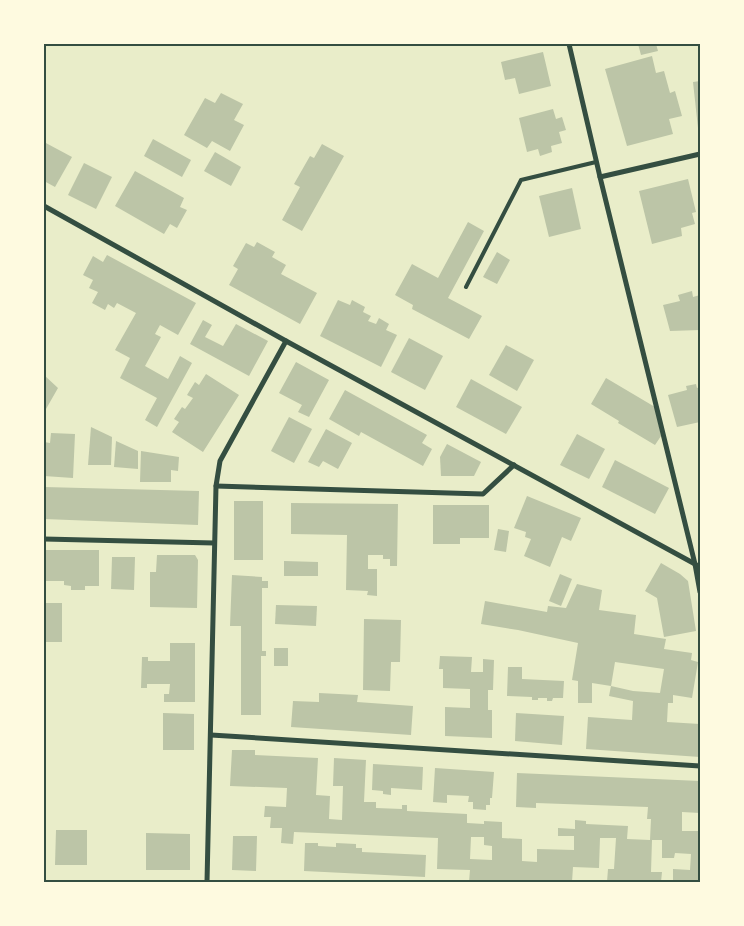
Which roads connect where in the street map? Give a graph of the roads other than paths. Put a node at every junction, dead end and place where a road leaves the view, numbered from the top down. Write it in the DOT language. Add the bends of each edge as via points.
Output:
graph roads {
  1 [pos="569,44"];
  2 [pos="700,154"];
  3 [pos="596,162"];
  4 [pos="600,177"];
  5 [pos="44,206"];
  6 [pos="466,287"];
  7 [pos="286,341"];
  8 [pos="514,465"];
  9 [pos="216,486"];
  10 [pos="44,538"];
  11 [pos="214,543"];
  12 [pos="695,564"];
  13 [pos="700,568"];
  14 [pos="700,592"];
  15 [pos="211,735"];
  16 [pos="700,766"];
  17 [pos="207,882"];
  1 -- 3 [label="street"];
  2 -- 4 [label="street"];
  3 -- 4 [label="street"];
  3 -- 6 [label="lane" via="521,180"];
  4 -- 12 [label="street"];
  5 -- 7 [label="street"];
  7 -- 8 [label="street"];
  7 -- 9 [label="street" via="220,461"];
  8 -- 9 [label="street" via="483,494"];
  8 -- 12 [label="street"];
  9 -- 11 [label="street"];
  10 -- 11 [label="street"];
  11 -- 15 [label="street"];
  12 -- 13 [label="street"];
  12 -- 14 [label="street"];
  15 -- 16 [label="street"];
  15 -- 17 [label="street"];
}
